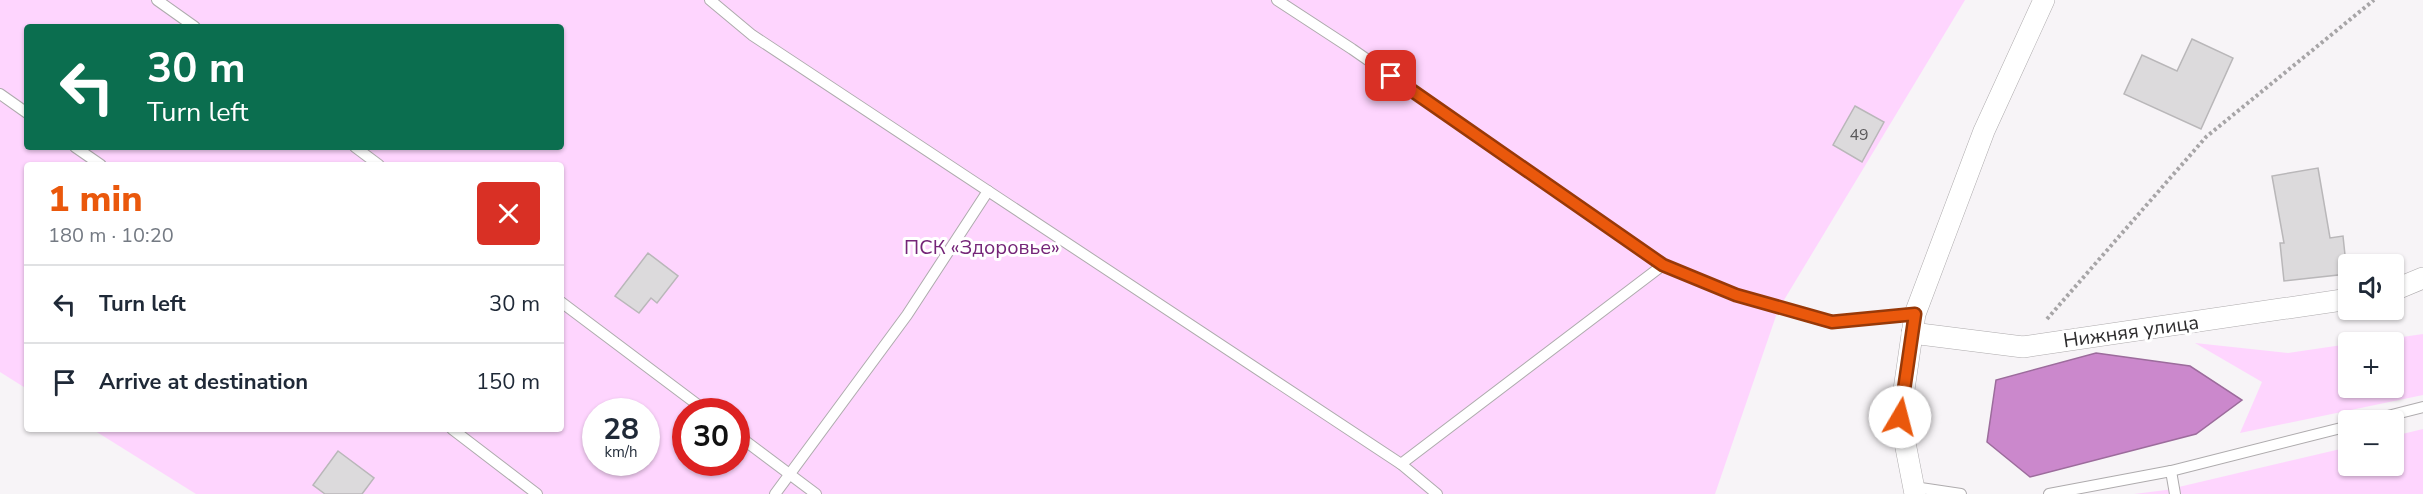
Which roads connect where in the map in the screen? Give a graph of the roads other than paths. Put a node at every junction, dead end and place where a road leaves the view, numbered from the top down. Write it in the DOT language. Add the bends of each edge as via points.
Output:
graph roads {
  1 [pos="157,0"];
  2 [pos="710,0"];
  3 [pos="1277,0"];
  4 [pos="2044,0"];
  5 [pos="191,24"];
  6 [pos="0,94"];
  7 [pos="24,111"];
  8 [pos="79,150"];
  9 [pos="359,150"];
  10 [pos="97,162"];
  11 [pos="375,162"];
  12 [pos="988,191"];
  13 [pos="1663,265"];
  14 [pos="2423,278"];
  15 [pos="2404,286"];
  16 [pos="2338,301"];
  17 [pos="564,304"];
  18 [pos="1914,323"];
  19 [pos="689,398"];
  20 [pos="2423,407"];
  21 [pos="2404,412"];
  22 [pos="2338,429"];
  23 [pos="456,432"];
  24 [pos="750,445"];
  25 [pos="1401,465"];
  26 [pos="2171,471"];
  27 [pos="790,475"];
  28 [pos="1915,491"];
  29 [pos="537,494"];
  30 [pos="775,494"];
  31 [pos="816,494"];
  32 [pos="1437,494"];
  33 [pos="1961,494"];
  34 [pos="2049,494"];
  35 [pos="2175,494"];
  1 -- 5 [label="lane"];
  2 -- 12 [label="lane" via="752,35"];
  3 -- 13 [label="lane"];
  4 -- 18 [label="street" via="1984,131"];
  6 -- 7 [label="lane"];
  8 -- 10 [label="lane"];
  9 -- 11 [label="lane"];
  12 -- 25 [label="lane"];
  12 -- 27 [label="lane" via="908,315"];
  13 -- 18 [label="lane" via="1736,295 1832,322"];
  13 -- 25 [label="lane"];
  14 -- 15 [label="street"];
  16 -- 18 [label="street, Нижняя улица" via="2023,347"];
  17 -- 19 [label="lane"];
  18 -- 28 [label="street" via="1900,417"];
  20 -- 21 [label="lane"];
  22 -- 26 [label="lane"];
  23 -- 29 [label="lane"];
  24 -- 27 [label="lane"];
  25 -- 32 [label="lane"];
  26 -- 34 [label="lane"];
  26 -- 35 [label="lane"];
  27 -- 30 [label="lane"];
  27 -- 31 [label="lane"];
  28 -- 33 [label="lane"];
}
